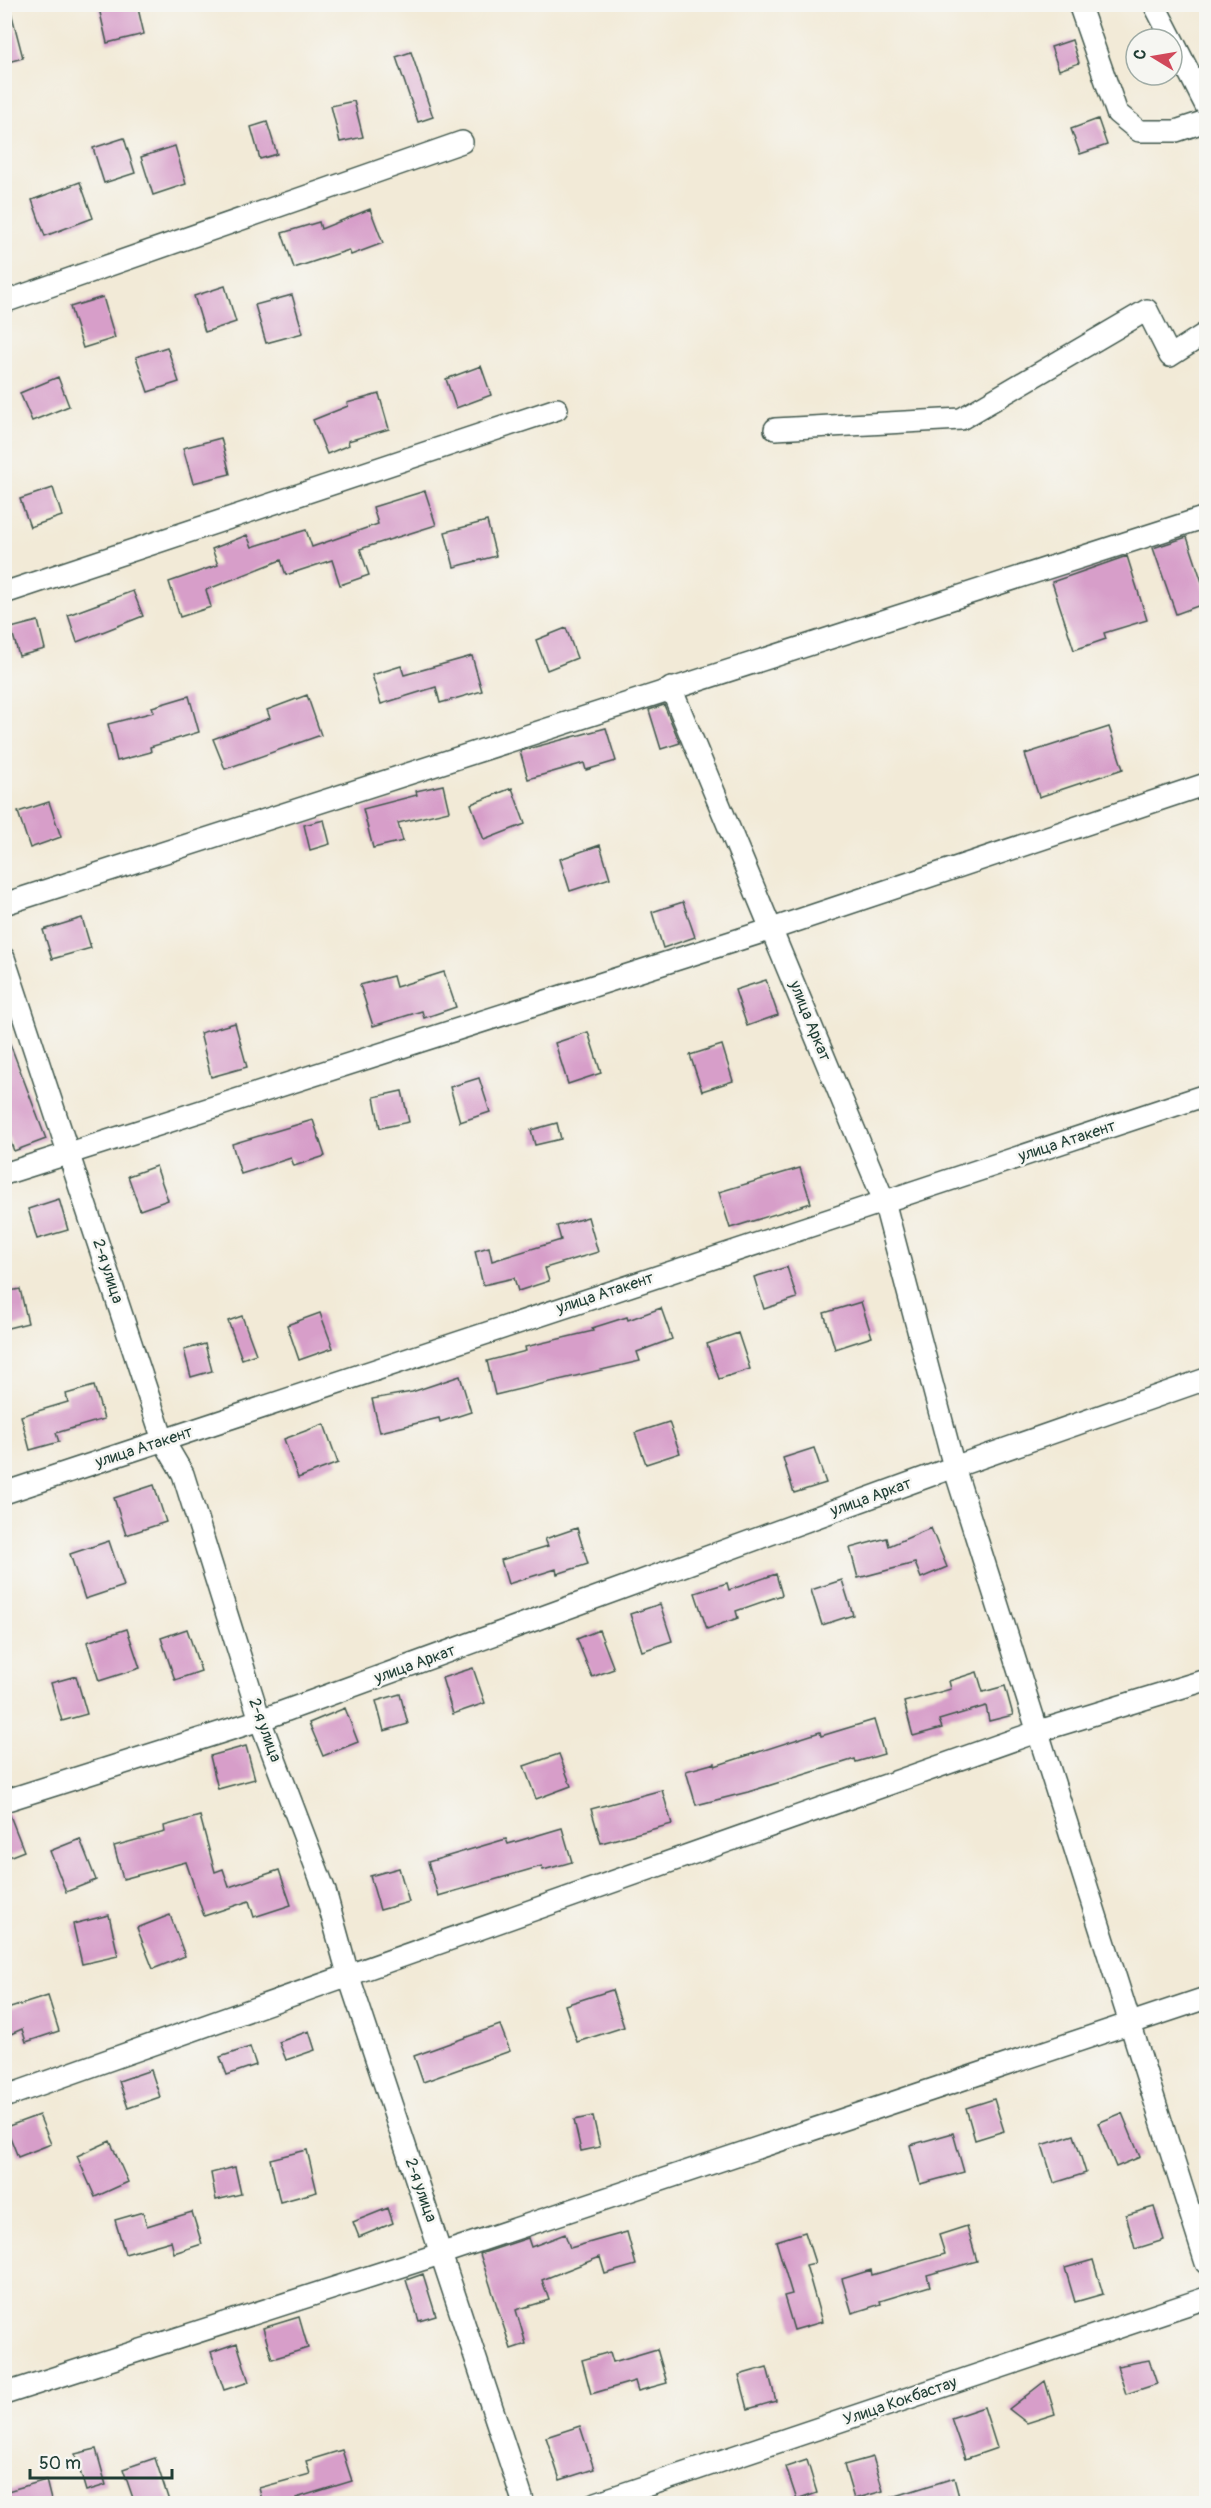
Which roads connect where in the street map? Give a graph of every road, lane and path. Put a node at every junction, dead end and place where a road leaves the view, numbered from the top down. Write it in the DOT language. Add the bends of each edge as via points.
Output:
graph roads {
  1 [pos="1079,4"];
  2 [pos="1154,4"];
  3 [pos="1166,27"];
  4 [pos="1184,63"];
  5 [pos="1206,106"];
  6 [pos="1206,121"];
  7 [pos="462,142"];
  8 [pos="4,302"];
  9 [pos="1206,333"];
  10 [pos="557,409"];
  11 [pos="775,429"];
  12 [pos="1206,517"];
  13 [pos="4,593"];
  14 [pos="671,688"];
  15 [pos="1206,784"];
  16 [pos="4,904"];
  17 [pos="772,929"];
  18 [pos="4,958"];
  19 [pos="1206,1095"];
  20 [pos="68,1152"];
  21 [pos="4,1174"];
  22 [pos="884,1201"];
  23 [pos="1206,1378"];
  24 [pos="164,1440"];
  25 [pos="954,1467"];
  26 [pos="4,1493"];
  27 [pos="1206,1680"];
  28 [pos="260,1720"];
  29 [pos="1039,1731"];
  30 [pos="4,1802"];
  31 [pos="348,1974"];
  32 [pos="1206,1998"];
  33 [pos="1129,2026"];
  34 [pos="4,2097"];
  35 [pos="443,2253"];
  36 [pos="1206,2264"];
  37 [pos="1206,2298"];
  38 [pos="4,2394"];
  39 [pos="524,2504"];
  40 [pos="593,2504"];
  1 -- 6 [label="street" via="1117,113 1139,131 1176,131"];
  2 -- 3 [label="street"];
  4 -- 5 [label="street"];
  7 -- 8 [label="street"];
  9 -- 11 [label="street" via="1170,356 1147,310 961,418"];
  10 -- 13 [label="street"];
  12 -- 14 [label="street"];
  14 -- 16 [label="street"];
  14 -- 17 [label="street, улица Аркат"];
  15 -- 17 [label="street"];
  17 -- 20 [label="street"];
  17 -- 22 [label="street, улица Аркат"];
  18 -- 20 [label="street, 2-я улица"];
  19 -- 22 [label="street, улица Атакент"];
  20 -- 21 [label="street"];
  20 -- 24 [label="street, 2-я улица"];
  22 -- 24 [label="street, улица Атакент"];
  22 -- 25 [label="street, улица Аркат"];
  23 -- 25 [label="street"];
  24 -- 26 [label="street, улица Атакент"];
  24 -- 28 [label="street, 2-я улица" via="183,1474"];
  25 -- 28 [label="street, улица Аркат"];
  25 -- 29 [label="street"];
  27 -- 29 [label="street"];
  28 -- 30 [label="street, улица Аркат"];
  28 -- 31 [label="street, 2-я улица" via="326,1891"];
  29 -- 31 [label="street"];
  29 -- 33 [label="street"];
  31 -- 34 [label="street"];
  31 -- 35 [label="street, 2-я улица"];
  32 -- 33 [label="street"];
  33 -- 35 [label="street"];
  33 -- 36 [label="street"];
  35 -- 38 [label="street"];
  35 -- 39 [label="street, 2-я улица"];
  37 -- 40 [label="street, Улица Кокбастау"];
}
